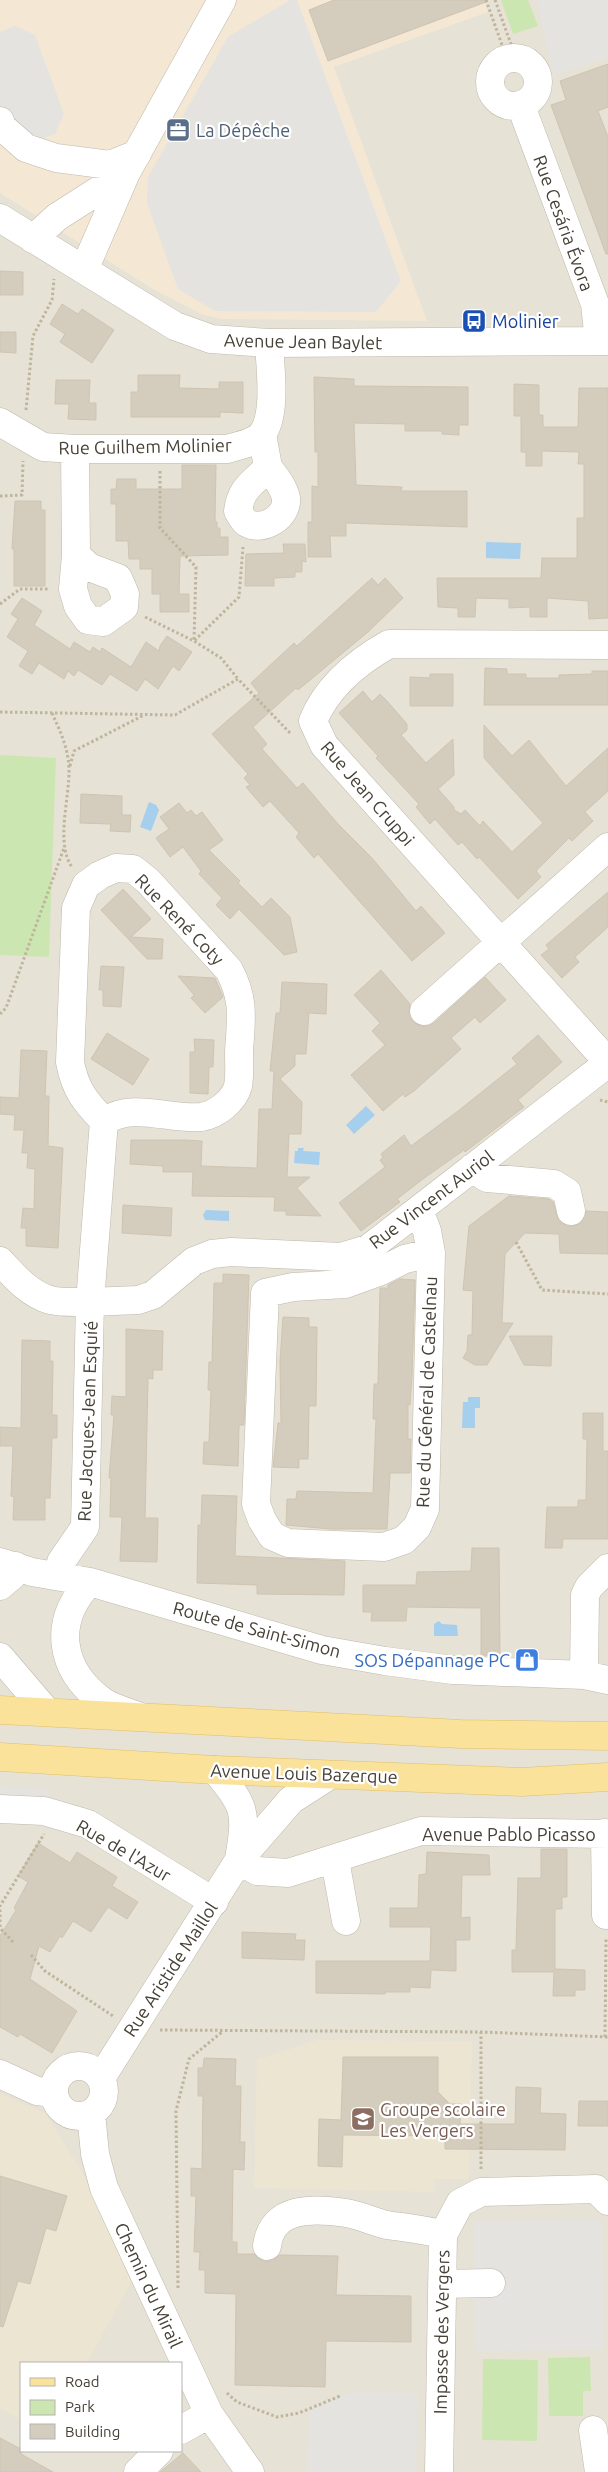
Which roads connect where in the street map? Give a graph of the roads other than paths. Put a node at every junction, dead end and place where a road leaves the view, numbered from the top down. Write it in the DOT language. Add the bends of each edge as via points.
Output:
graph roads {
  1 [pos="222,0"];
  2 [pos="521,106"];
  3 [pos="0,121"];
  4 [pos="131,164"];
  5 [pos="0,218"];
  6 [pos="33,239"];
  7 [pos="84,270"];
  8 [pos="603,341"];
  9 [pos="269,343"];
  10 [pos="0,422"];
  11 [pos="262,434"];
  12 [pos="75,449"];
  13 [pos="268,467"];
  14 [pos="76,555"];
  15 [pos="608,645"];
  16 [pos="608,847"];
  17 [pos="495,948"];
  18 [pos="424,1011"];
  19 [pos="608,1062"];
  20 [pos="104,1121"];
  21 [pos="472,1168"];
  22 [pos="419,1210"];
  23 [pos="571,1211"];
  24 [pos="431,1253"];
  25 [pos="0,1261"];
  26 [pos="90,1302"];
  27 [pos="608,1568"];
  28 [pos="5,1572"];
  29 [pos="60,1576"];
  30 [pos="90,1582"];
  31 [pos="0,1657"];
  32 [pos="596,1677"];
  33 [pos="0,1710"];
  34 [pos="46,1712"];
  35 [pos="142,1718"];
  36 [pos="608,1736"];
  37 [pos="0,1756"];
  38 [pos="215,1770"];
  39 [pos="330,1775"];
  40 [pos="608,1777"];
  41 [pos="0,1810"];
  42 [pos="606,1834"];
  43 [pos="239,1860"];
  44 [pos="335,1860"];
  45 [pos="214,1902"];
  46 [pos="606,1915"];
  47 [pos="346,1921"];
  48 [pos="0,2074"];
  49 [pos="101,2078"];
  50 [pos="54,2093"];
  51 [pos="91,2113"];
  52 [pos="608,2201"];
  53 [pos="443,2235"];
  54 [pos="266,2246"];
  55 [pos="491,2283"];
  56 [pos="442,2284"];
  57 [pos="209,2414"];
  58 [pos="182,2429"];
  59 [pos="593,2430"];
  60 [pos="158,2452"];
  61 [pos="138,2472"];
  62 [pos="250,2472"];
  63 [pos="439,2472"];
  64 [pos="599,2472"];
  1 -- 4 [label="street"];
  2 -- 2 [label="street" via="501,103 492,90 491,75 500,62 511,58 523,59 534,67 539,81 535,95"];
  2 -- 8 [label="street, Rue Cesária Évora" via="595,304"];
  3 -- 4 [label="street" via="2,127 26,148 56,158 110,165"];
  4 -- 6 [label="street" via="57,216"];
  4 -- 7 [label="street"];
  5 -- 6 [label="street, Avenue Jean Baylet"];
  6 -- 7 [label="street, Avenue Jean Baylet"];
  7 -- 9 [label="street, Avenue Jean Baylet" via="175,326 211,338"];
  8 -- 9 [label="street, Avenue Jean Baylet"];
  9 -- 11 [label="street" via="271,410"];
  10 -- 12 [label="street, Rue Guilhem Molinier" via="43,447"];
  11 -- 12 [label="street, Rue Guilhem Molinier" via="227,449"];
  11 -- 13 [label="street"];
  12 -- 14 [label="street"];
  13 -- 13 [label="street" via="246,486 239,499 238,511 246,523 258,527 272,522 283,512 286,498"];
  14 -- 14 [label="street" via="89,567 118,578 125,594 124,607 103,622 88,620 78,606 73,589"];
  15 -- 17 [label="street, Rue Jean Cruppi" via="389,644 371,654 334,686 313,721 324,745"];
  16 -- 17 [label="street"];
  17 -- 18 [label="street"];
  17 -- 19 [label="street, Rue Jean Cruppi"];
  19 -- 21 [label="street, Rue Vincent Auriol"];
  20 -- 20 [label="street, Rue René Coty" via="115,1114 138,1112 202,1117 221,1109 238,1086 241,1005 238,987 229,970 148,881 133,869 116,868 100,875 86,885 76,908 70,1062 74,1084"];
  20 -- 26 [label="street"];
  21 -- 22 [label="street, Rue Vincent Auriol"];
  21 -- 23 [label="street" via="487,1178 554,1184 567,1192"];
  22 -- 24 [label="street, Rue du Général de Castelnau" via="428,1231"];
  22 -- 26 [label="street, Rue Vincent Auriol" via="368,1249 341,1257 212,1254 194,1261 153,1294 133,1302"];
  24 -- 24 [label="street, Rue du Général de Castelnau" via="425,1509 417,1527 404,1540 384,1547 288,1543 272,1536 256,1504 264,1294 293,1286 345,1284 405,1259"];
  25 -- 26 [label="street, Rue Jacques-Jean Esquié" via="37,1294 51,1300"];
  26 -- 29 [label="street, Rue Jacques-Jean Esquié" via="85,1527 60,1562"];
  27 -- 32 [label="street" via="585,1595"];
  28 -- 29 [label="street, Route de Saint-Simon"];
  29 -- 30 [label="street, Route de Saint-Simon"];
  30 -- 32 [label="street, Route de Saint-Simon" via="331,1651 454,1670"];
  30 -- 35 [label="street" via="68,1614 64,1646 70,1664 103,1701"];
  31 -- 34 [label="street"];
  33 -- 34 [label="main road"];
  34 -- 35 [label="main road"];
  35 -- 36 [label="main road" via="461,1734"];
  37 -- 38 [label="main road, Avenue Louis Bazerque"];
  38 -- 39 [label="main road, Avenue Louis Bazerque"];
  38 -- 43 [label="street, Rue Aristide Maillol" via="240,1803 245,1823"];
  39 -- 40 [label="main road, Avenue Louis Bazerque" via="522,1782"];
  39 -- 43 [label="street, Rue Aristide Maillol" via="291,1800"];
  41 -- 45 [label="street, Rue de l'Azur" via="44,1810 88,1824"];
  42 -- 44 [label="street, Avenue Pablo Picasso" via="421,1831"];
  42 -- 46 [label="street"];
  43 -- 44 [label="street, Avenue Pablo Picasso" via="257,1871 288,1874"];
  43 -- 45 [label="street, Rue Aristide Maillol"];
  44 -- 47 [label="street"];
  45 -- 49 [label="street, Rue Aristide Maillol"];
  48 -- 50 [label="street" via="36,2091"];
  49 -- 50 [label="street" via="88,2068 71,2067 58,2077"];
  49 -- 51 [label="street" via="103,2097"];
  50 -- 51 [label="street" via="56,2101 68,2113 75,2116"];
  51 -- 57 [label="street, Chemin du Mirail" via="95,2154 104,2188"];
  52 -- 53 [label="street, Impasse des Vergers" via="596,2188 481,2192 460,2203"];
  53 -- 54 [label="street" via="347,2213 299,2211 278,2219 268,2232"];
  53 -- 56 [label="street, Impasse des Vergers"];
  55 -- 56 [label="street"];
  56 -- 63 [label="street, Impasse des Vergers"];
  57 -- 58 [label="street"];
  57 -- 62 [label="street, Chemin du Mirail"];
  59 -- 64 [label="street"];
  60 -- 61 [label="street"];
}
